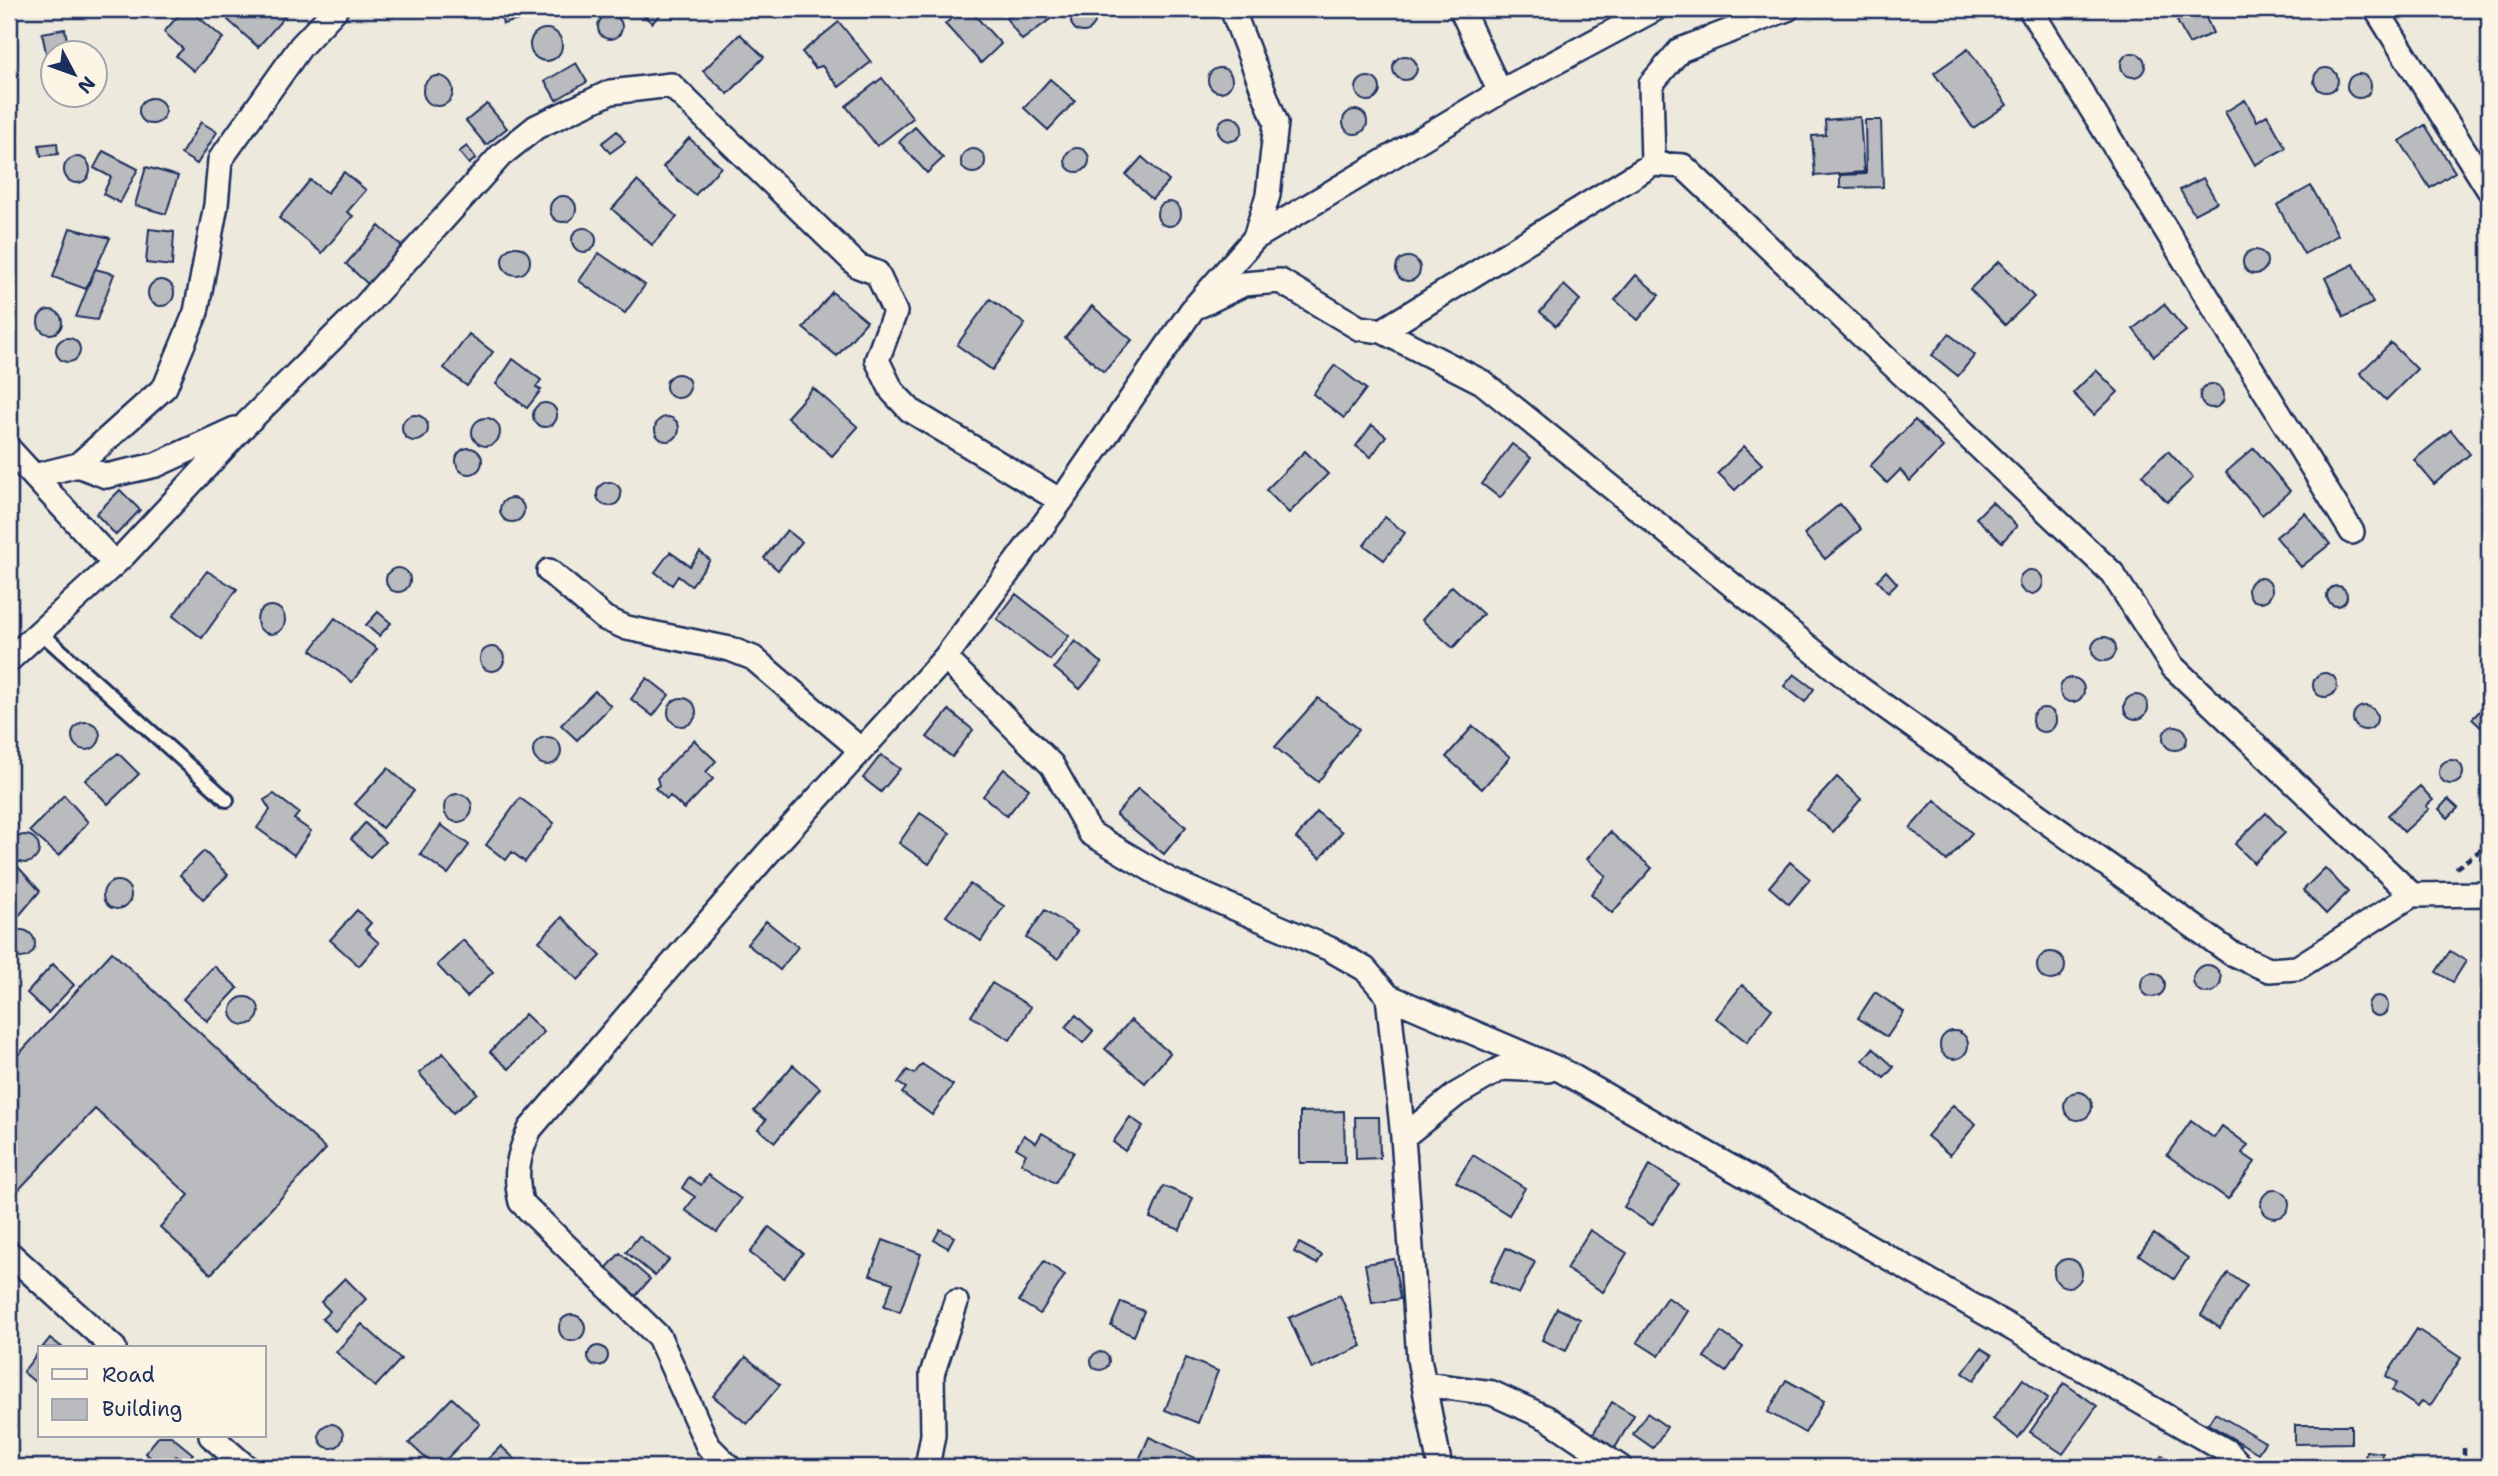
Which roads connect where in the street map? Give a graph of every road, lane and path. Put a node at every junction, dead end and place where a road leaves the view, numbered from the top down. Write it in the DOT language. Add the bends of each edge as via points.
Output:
graph roads {
  1 [pos="336,9"];
  2 [pos="1232,9"];
  3 [pos="1461,9"];
  4 [pos="1655,9"];
  5 [pos="1787,9"];
  6 [pos="2030,9"];
  7 [pos="2376,9"];
  8 [pos="1500,92"];
  9 [pos="1653,164"];
  10 [pos="2489,190"];
  11 [pos="1255,238"];
  12 [pos="1192,310"];
  13 [pos="1382,331"];
  14 [pos="247,423"];
  15 [pos="9,450"];
  16 [pos="78,465"];
  17 [pos="34,476"];
  18 [pos="1061,501"];
  19 [pos="2352,532"];
  20 [pos="114,564"];
  21 [pos="549,571"];
  22 [pos="39,631"];
  23 [pos="945,657"];
  24 [pos="9,660"];
  25 [pos="861,750"];
  26 [pos="227,800"];
  27 [pos="2489,894"];
  28 [pos="2412,895"];
  29 [pos="1388,996"];
  30 [pos="1561,1070"];
  31 [pos="1403,1137"];
  32 [pos="9,1253"];
  33 [pos="956,1302"];
  34 [pos="112,1346"];
  35 [pos="1424,1384"];
  36 [pos="213,1438"];
  37 [pos="2464,1448"];
  38 [pos="246,1467"];
  39 [pos="729,1467"];
  40 [pos="927,1467"];
  41 [pos="1440,1467"];
  42 [pos="1620,1467"];
  43 [pos="2242,1467"];
  44 [pos="2464,1467"];
  1 -- 16 [label="street" via="300,46 220,160 196,312 164,387"];
  2 -- 11 [label="street" via="1276,123 1268,195"];
  3 -- 8 [label="street"];
  4 -- 8 [label="street"];
  5 -- 9 [label="street" via="1680,50 1651,85"];
  6 -- 19 [label="street"];
  7 -- 10 [label="street"];
  8 -- 11 [label="street"];
  9 -- 13 [label="street"];
  9 -- 28 [label="street" via="1684,166 1720,198 2112,573 2172,666"];
  11 -- 12 [label="street"];
  12 -- 13 [label="street" via="1244,284 1280,281 1359,328"];
  12 -- 18 [label="street"];
  13 -- 28 [label="street" via="1482,382 1859,688 2231,953 2269,970 2297,968"];
  14 -- 16 [label="street" via="156,465 106,476"];
  14 -- 18 [label="street" via="364,307 501,155 536,127 611,92 671,85 858,266 877,273 895,312 877,360 892,391 910,410"];
  14 -- 20 [label="street"];
  15 -- 17 [label="street"];
  16 -- 17 [label="street"];
  17 -- 20 [label="street"];
  18 -- 23 [label="street"];
  20 -- 22 [label="street"];
  21 -- 25 [label="street" via="604,618 627,628 753,658"];
  22 -- 24 [label="street"];
  22 -- 26 [label="lane"];
  23 -- 25 [label="street"];
  23 -- 29 [label="street" via="1052,765 1090,833 1169,880 1331,949 1365,970"];
  25 -- 39 [label="street" via="530,1129 519,1153 516,1180 521,1202 659,1337 708,1446"];
  27 -- 28 [label="street"];
  29 -- 30 [label="street"];
  29 -- 31 [label="street"];
  30 -- 31 [label="street" via="1502,1068 1457,1094"];
  30 -- 43 [label="street" via="2228,1452"];
  31 -- 35 [label="street"];
  32 -- 34 [label="street"];
  33 -- 40 [label="street" via="932,1374 933,1435"];
  35 -- 41 [label="street"];
  35 -- 42 [label="street" via="1492,1393 1547,1418"];
  36 -- 38 [label="street"];
  37 -- 44 [label="path"];
}
